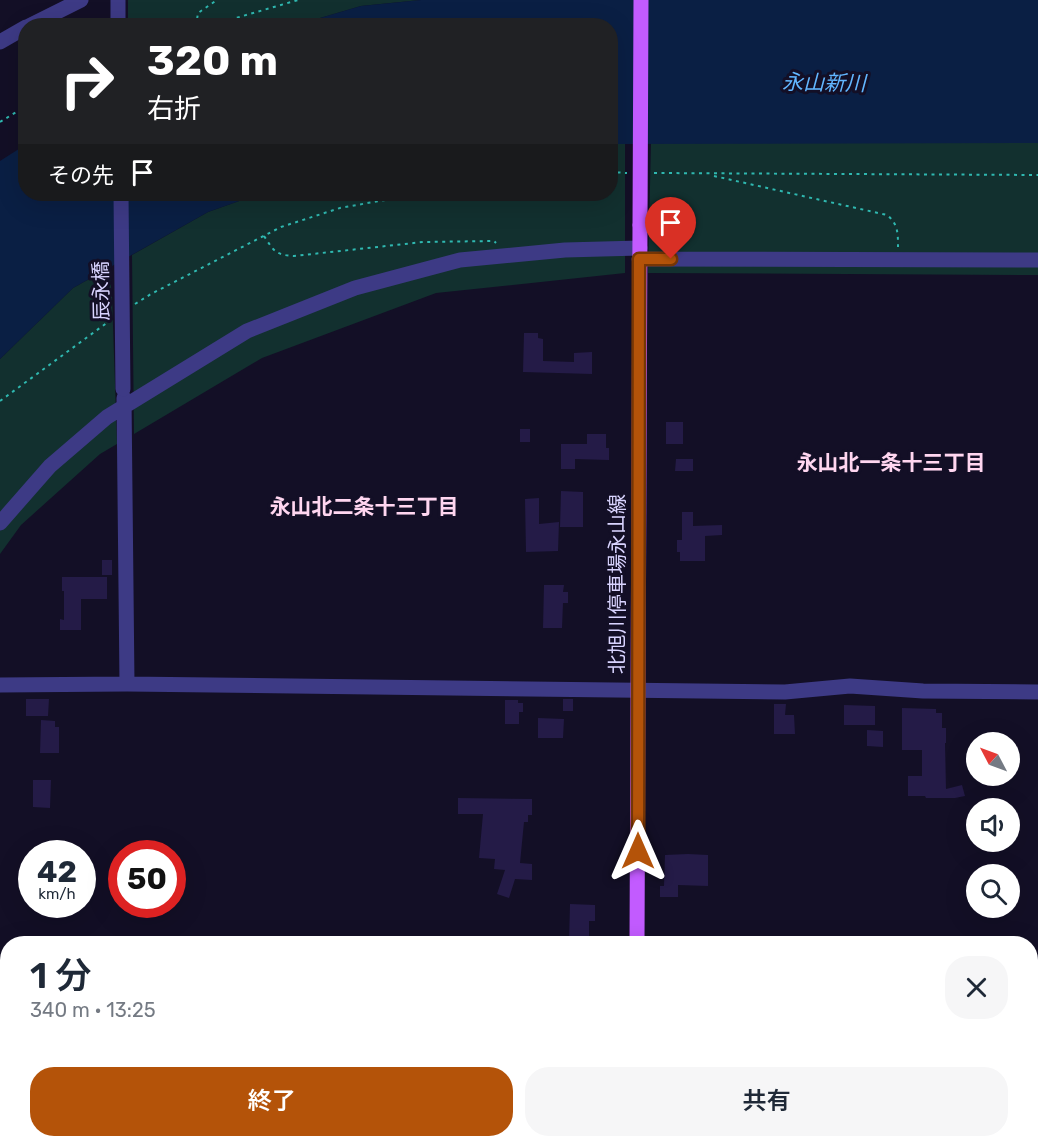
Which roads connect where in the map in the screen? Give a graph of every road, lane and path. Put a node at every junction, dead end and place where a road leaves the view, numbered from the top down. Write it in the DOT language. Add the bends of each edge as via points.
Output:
graph roads {
  1 [pos="81,0"];
  2 [pos="118,0"];
  3 [pos="217,0"];
  4 [pos="298,0"];
  5 [pos="641,0"];
  6 [pos="44,18"];
  7 [pos="118,18"];
  8 [pos="197,18"];
  9 [pos="236,18"];
  10 [pos="18,31"];
  11 [pos="0,42"];
  12 [pos="18,111"];
  13 [pos="0,122"];
  14 [pos="618,172"];
  15 [pos="632,173"];
  16 [pos="654,173"];
  17 [pos="709,174"];
  18 [pos="1038,175"];
  19 [pos="121,201"];
  20 [pos="379,201"];
  21 [pos="264,236"];
  22 [pos="640,253"];
  23 [pos="510,255"];
  24 [pos="898,259"];
  25 [pos="1038,260"];
  26 [pos="132,306"];
  27 [pos="114,318"];
  28 [pos="0,401"];
  29 [pos="124,405"];
  30 [pos="0,523"];
  31 [pos="127,684"];
  32 [pos="0,685"];
  33 [pos="638,690"];
  34 [pos="1038,692"];
  35 [pos="637,936"];
  1 -- 6 [label="street"];
  2 -- 7 [label="street"];
  3 -- 8 [label="path"];
  4 -- 9 [label="path"];
  5 -- 22 [label="main road, 北旭川停車場永山線, bridge"];
  10 -- 11 [label="street"];
  12 -- 13 [label="path"];
  14 -- 15 [label="path"];
  16 -- 17 [label="path"];
  17 -- 18 [label="path"];
  17 -- 24 [label="path" via="887,215 897,228"];
  19 -- 29 [label="street, 辰永橋, bridge"];
  20 -- 21 [label="path" via="340,208"];
  21 -- 23 [label="path" via="275,252 294,256 423,242 494,241"];
  21 -- 26 [label="path"];
  22 -- 23 [label="street" via="565,250"];
  22 -- 24 [label="street"];
  22 -- 33 [label="main road, 北旭川停車場永山線"];
  23 -- 29 [label="street" via="460,260 355,288 247,332"];
  24 -- 25 [label="street"];
  27 -- 28 [label="path"];
  29 -- 30 [label="street" via="50,466"];
  29 -- 31 [label="street, 辰永橋"];
  31 -- 32 [label="street"];
  31 -- 33 [label="street"];
  33 -- 34 [label="street" via="785,692 850,686"];
  33 -- 35 [label="main road, 北旭川停車場永山線"];
}
